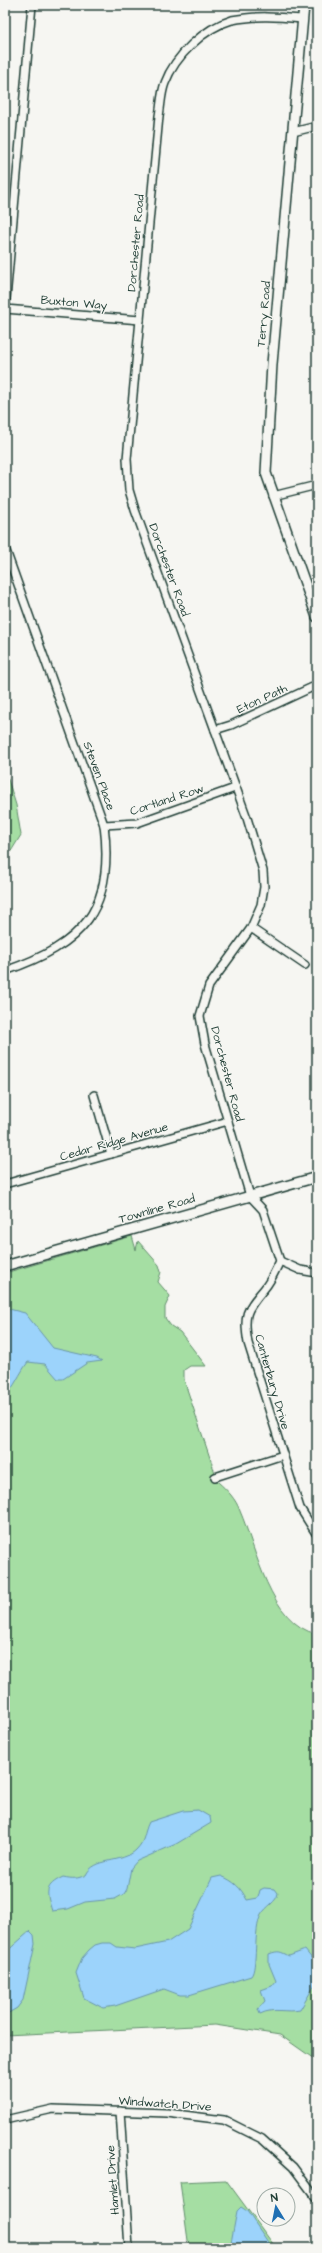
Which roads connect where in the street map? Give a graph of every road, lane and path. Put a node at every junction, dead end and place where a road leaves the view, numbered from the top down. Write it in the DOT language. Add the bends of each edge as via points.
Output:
graph roads {
  1 [pos="32,5"];
  2 [pos="304,5"];
  3 [pos="302,19"];
  4 [pos="317,126"];
  5 [pos="293,132"];
  6 [pos="5,309"];
  7 [pos="140,320"];
  8 [pos="317,485"];
  9 [pos="273,496"];
  10 [pos="5,548"];
  11 [pos="317,617"];
  12 [pos="317,685"];
  13 [pos="215,730"];
  14 [pos="235,788"];
  15 [pos="104,825"];
  16 [pos="251,928"];
  17 [pos="305,965"];
  18 [pos="5,971"];
  19 [pos="94,1095"];
  20 [pos="228,1121"];
  21 [pos="111,1154"];
  22 [pos="317,1177"];
  23 [pos="5,1184"];
  24 [pos="250,1196"];
  25 [pos="280,1261"];
  26 [pos="5,1266"];
  27 [pos="317,1273"];
  28 [pos="283,1455"];
  29 [pos="215,1477"];
  30 [pos="317,1535"];
  31 [pos="120,2111"];
  32 [pos="5,2120"];
  33 [pos="317,2199"];
  34 [pos="129,2248"];
  1 -- 6 [label="street"];
  2 -- 3 [label="street, Terry Road"];
  3 -- 5 [label="street, Terry Road"];
  3 -- 7 [label="street, Dorchester Road" via="269,16 231,21 200,36 179,58 165,83 159,116"];
  4 -- 5 [label="street"];
  5 -- 9 [label="street, Terry Road" via="268,425 266,473"];
  6 -- 7 [label="street, Buxton Way"];
  7 -- 13 [label="street, Dorchester Road" via="127,459 129,490"];
  8 -- 9 [label="street"];
  9 -- 11 [label="street, Terry Road"];
  10 -- 15 [label="street, Steven Place"];
  12 -- 13 [label="street, Eton Path"];
  13 -- 14 [label="street, Dorchester Road"];
  14 -- 15 [label="street, Cortland Row" via="137,823"];
  14 -- 16 [label="street, Dorchester Road" via="263,871 261,905"];
  15 -- 18 [label="street, Steven Place" via="107,868 103,888 90,916 67,942 34,960"];
  16 -- 17 [label="street"];
  16 -- 20 [label="street, Dorchester Road" via="209,986 200,1016 205,1044"];
  19 -- 21 [label="street"];
  20 -- 21 [label="street, Cedar Ridge Avenue"];
  20 -- 24 [label="street, Dorchester Road"];
  21 -- 23 [label="street, Cedar Ridge Avenue"];
  22 -- 24 [label="street, Townline Road"];
  24 -- 25 [label="street" via="263,1210"];
  24 -- 26 [label="street, Townline Road"];
  25 -- 27 [label="street" via="300,1270"];
  25 -- 28 [label="street, Canterbury Drive" via="264,1289 250,1305 245,1328 255,1370"];
  28 -- 29 [label="street"];
  28 -- 30 [label="street, Canterbury Drive" via="300,1508"];
  31 -- 32 [label="street, Windwatch Drive" via="53,2109"];
  31 -- 33 [label="street, Windwatch Drive" via="167,2113 224,2120 262,2139 293,2167"];
  31 -- 34 [label="street, Hamlet Drive"];
}
